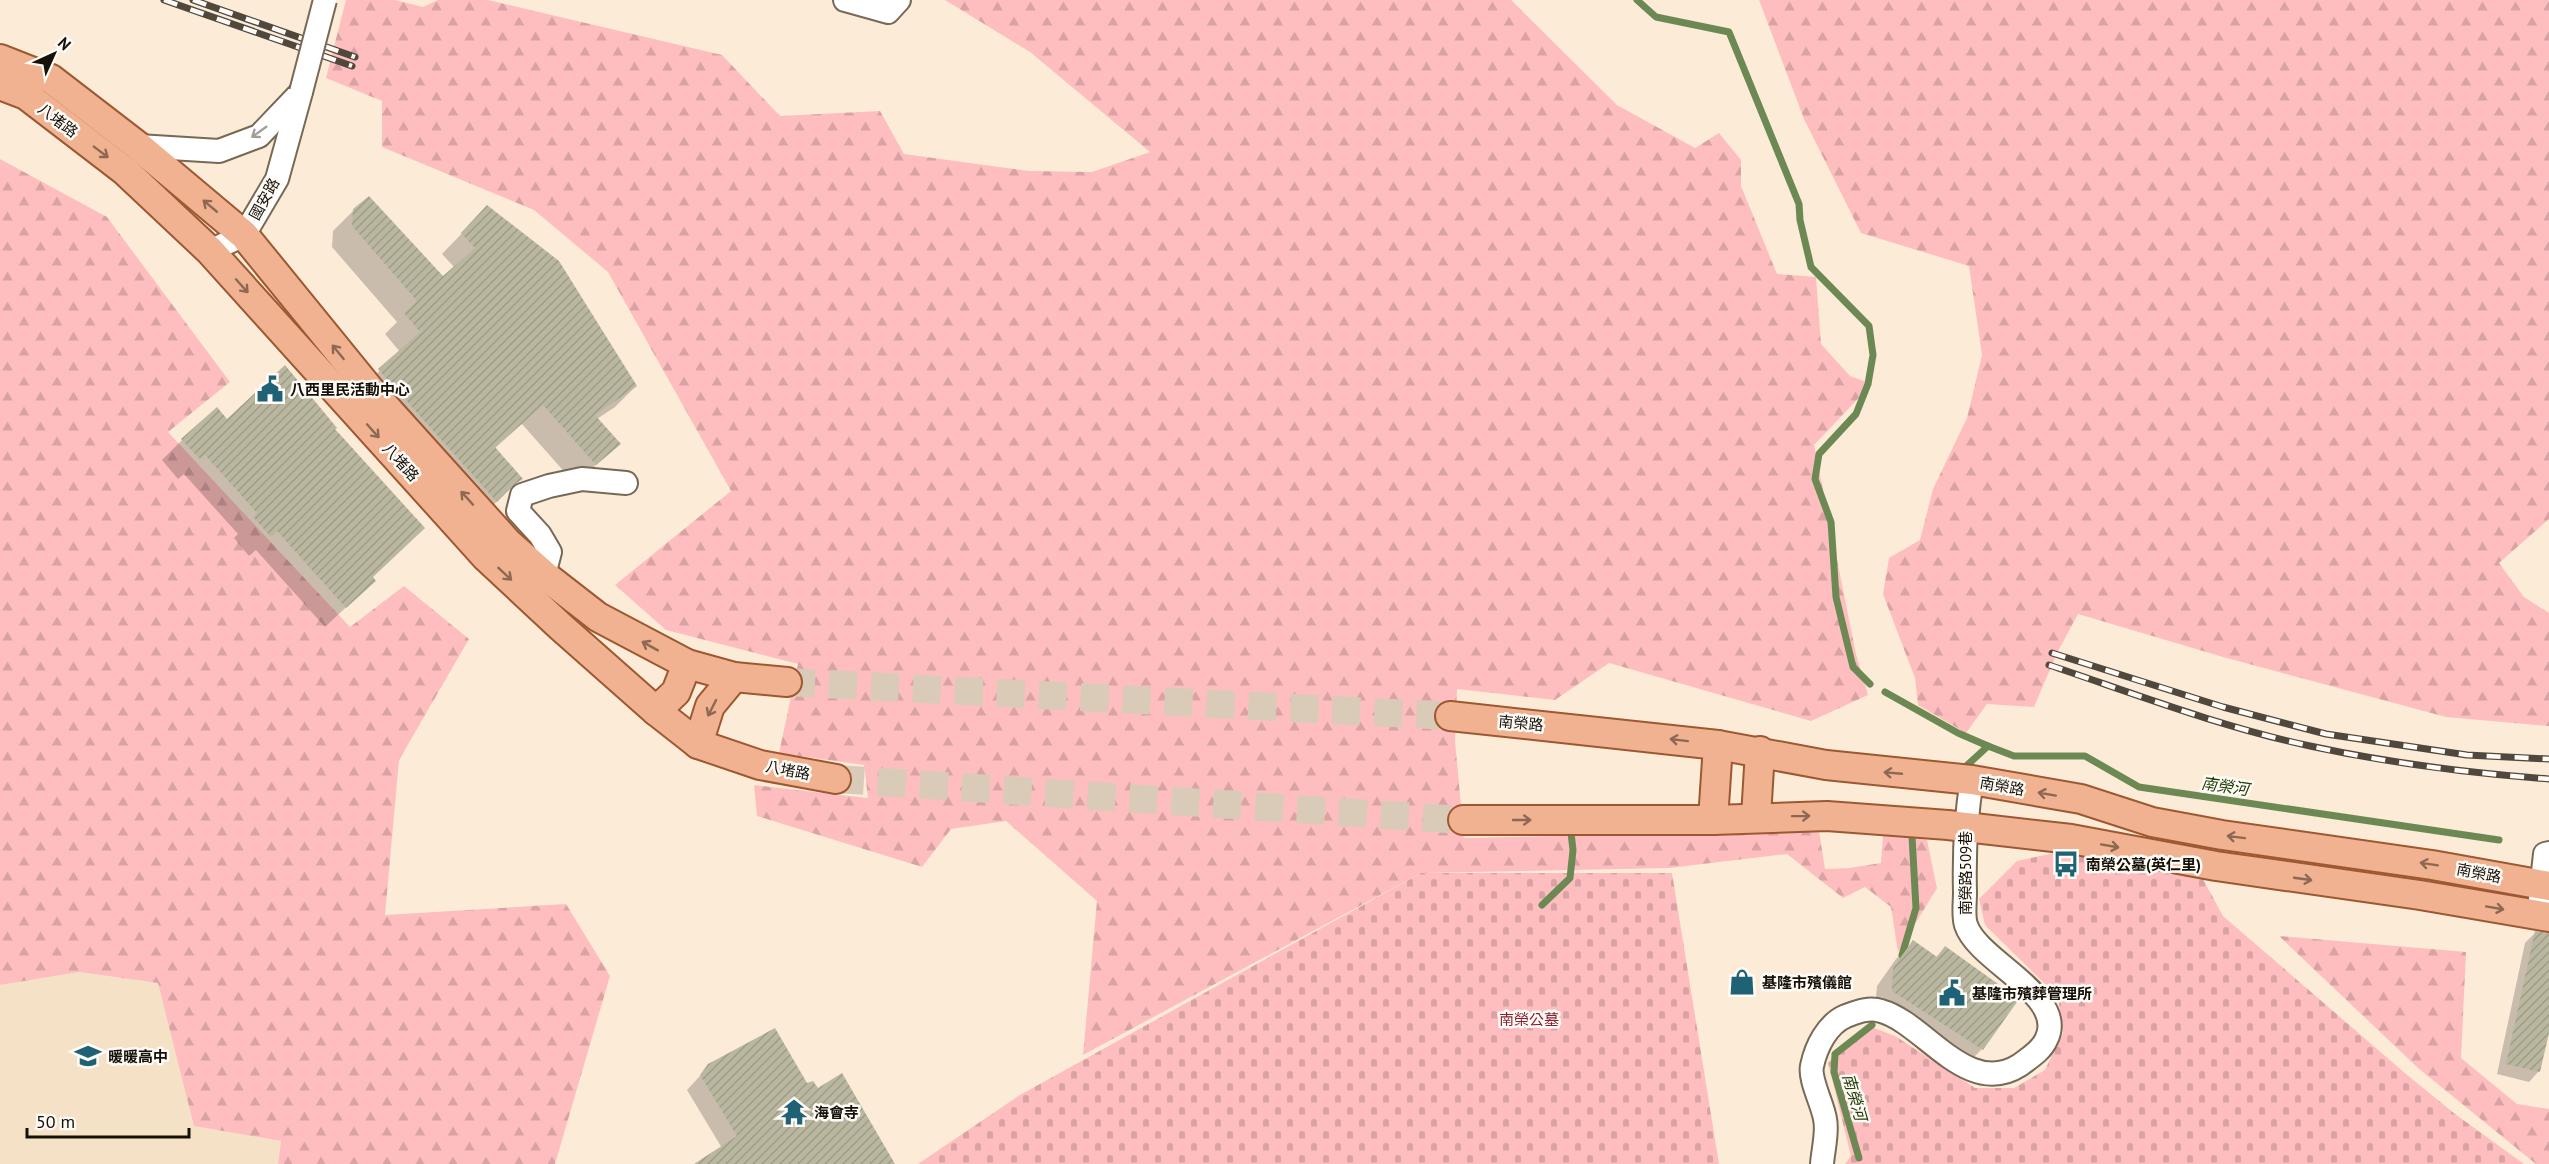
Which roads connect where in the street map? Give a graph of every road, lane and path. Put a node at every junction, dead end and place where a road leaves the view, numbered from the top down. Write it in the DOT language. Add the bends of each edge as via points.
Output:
graph roads {
  1 [pos="325,0"];
  2 [pos="844,0"];
  3 [pos="899,0"];
  4 [pos="0,59"];
  5 [pos="0,86"];
  6 [pos="302,92"];
  7 [pos="138,146"];
  8 [pos="244,235"];
  9 [pos="210,251"];
  10 [pos="626,483"];
  11 [pos="544,574"];
  12 [pos="687,664"];
  13 [pos="734,677"];
  14 [pos="787,682"];
  15 [pos="656,711"];
  16 [pos="1450,716"];
  17 [pos="698,744"];
  18 [pos="1718,745"];
  19 [pos="1760,751"];
  20 [pos="836,779"];
  21 [pos="1972,780"];
  22 [pos="1756,817"];
  23 [pos="1463,820"];
  24 [pos="1713,820"];
  25 [pos="1964,827"];
  26 [pos="2549,853"];
  27 [pos="2546,886"];
  28 [pos="2543,916"];
  29 [pos="1822,1164"];
  1 -- 6 [label="street, 國安路, bridge"];
  2 -- 3 [label="street" via="888,12"];
  4 -- 7 [label="main road, 八堵路" via="51,79"];
  5 -- 9 [label="main road, 八堵路, one-way" via="26,95 125,171"];
  6 -- 7 [label="street, one-way" via="259,136 219,151"];
  6 -- 8 [label="street, 國安路" via="277,179"];
  8 -- 7 [label="main road, 八堵路, one-way"];
  8 -- 9 [label="street, 國安路"];
  11 -- 8 [label="main road, 八堵路, one-way" via="508,543 371,391"];
  9 -- 15 [label="main road, 八堵路, one-way" via="486,557"];
  10 -- 11 [label="street" via="582,479 522,495 518,511 550,552"];
  12 -- 11 [label="main road, 八堵路, one-way" via="598,617"];
  12 -- 13 [label="main road, 八堵路"];
  12 -- 15 [label="main road" via="676,692"];
  13 -- 14 [label="main road, 八堵路"];
  13 -- 17 [label="main road, one-way" via="710,706"];
  15 -- 17 [label="main road, 八堵路"];
  18 -- 16 [label="main road, 南榮路, one-way"];
  17 -- 20 [label="main road, 八堵路" via="760,765"];
  18 -- 19 [label="main road, 南榮路"];
  18 -- 24 [label="main road"];
  21 -- 19 [label="main road, 南榮路, one-way" via="1837,766"];
  19 -- 22 [label="main road"];
  21 -- 25 [label="street, 南榮路509巷"];
  27 -- 21 [label="main road, 南榮路, one-way" via="2152,822 2081,800"];
  22 -- 24 [label="main road"];
  22 -- 25 [label="main road, one-way" via="1827,816"];
  23 -- 24 [label="main road, one-way"];
  25 -- 28 [label="main road, one-way" via="2071,839"];
  25 -- 29 [label="street, 南榮路509巷" via="1965,924 1974,941 2044,1003 2050,1024 2046,1040 2033,1056 2009,1071 1985,1072 1956,1063 1897,1017 1879,1010 1860,1010 1839,1019 1824,1034 1811,1068 1826,1121"];
  26 -- 27 [label="street"];
  27 -- 28 [label="street"];
}
